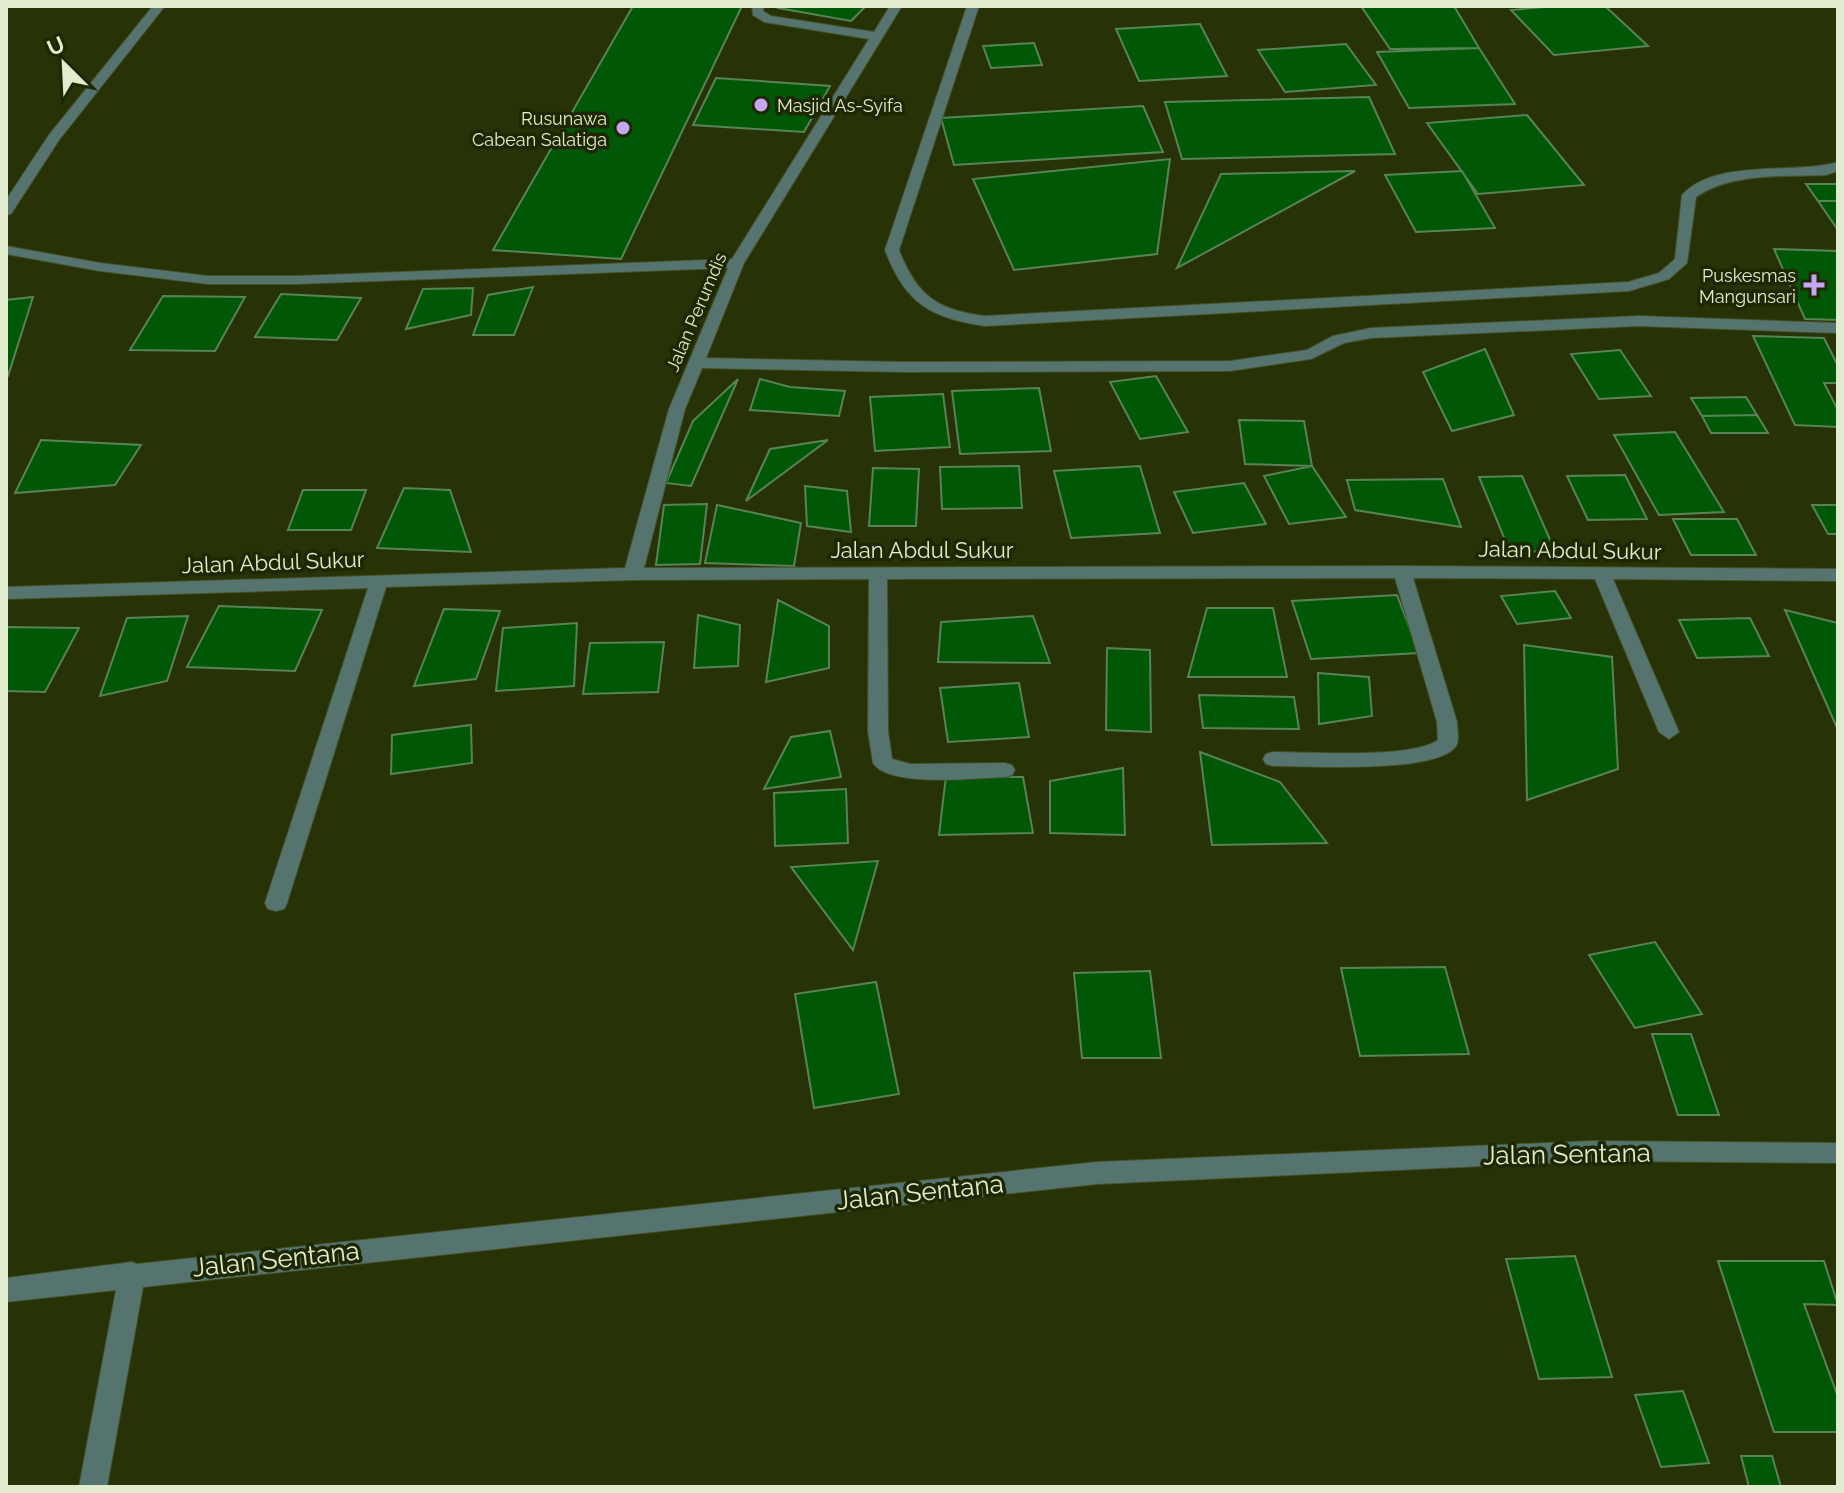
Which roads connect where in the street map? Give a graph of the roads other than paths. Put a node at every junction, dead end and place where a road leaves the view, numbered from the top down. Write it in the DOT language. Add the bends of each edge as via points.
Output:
graph roads {
  1 [pos="159,6"];
  2 [pos="758,6"];
  3 [pos="896,6"];
  4 [pos="973,6"];
  5 [pos="875,36"];
  6 [pos="1838,166"];
  7 [pos="6,211"];
  8 [pos="6,250"];
  9 [pos="737,263"];
  10 [pos="1838,328"];
  11 [pos="695,363"];
  12 [pos="1402,572"];
  13 [pos="633,574"];
  14 [pos="878,574"];
  15 [pos="1838,575"];
  16 [pos="1603,576"];
  17 [pos="379,582"];
  18 [pos="6,593"];
  19 [pos="1669,732"];
  20 [pos="1273,759"];
  21 [pos="1005,770"];
  22 [pos="276,903"];
  23 [pos="1838,1153"];
  24 [pos="132,1274"];
  25 [pos="6,1290"];
  26 [pos="93,1487"];
  1 -- 7 [label="street" via="54,138"];
  2 -- 5 [label="street" via="757,12 768,19"];
  3 -- 5 [label="street, Jalan Perumdis"];
  4 -- 6 [label="street" via="892,250 909,290 957,318 985,321 1629,286 1664,276 1682,260 1689,195 1700,184"];
  5 -- 9 [label="street, Jalan Perumdis"];
  8 -- 9 [label="street" via="208,280"];
  9 -- 11 [label="street, Jalan Perumdis"];
  10 -- 11 [label="street" via="1639,321 1371,333 1339,339 1311,354 1230,366"];
  11 -- 13 [label="street, Jalan Perumdis" via="677,409"];
  12 -- 14 [label="street, Jalan Abdul Sukur"];
  12 -- 16 [label="street, Jalan Abdul Sukur"];
  12 -- 20 [label="street" via="1447,722 1448,743 1434,753 1403,758"];
  13 -- 14 [label="street, Jalan Abdul Sukur"];
  13 -- 17 [label="street, Jalan Abdul Sukur"];
  14 -- 21 [label="street" via="878,731 883,763 910,771"];
  15 -- 16 [label="street, Jalan Abdul Sukur"];
  16 -- 19 [label="street"];
  17 -- 18 [label="street, Jalan Abdul Sukur"];
  17 -- 22 [label="street"];
  23 -- 24 [label="street, Jalan Sentana" via="1593,1151 1097,1173"];
  24 -- 25 [label="street, Jalan Sentana"];
  24 -- 26 [label="street"];
}
